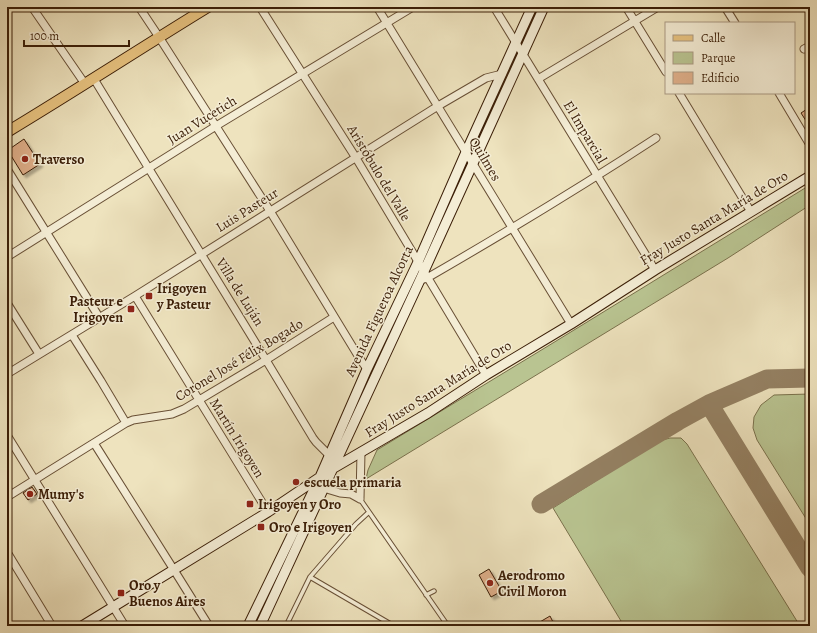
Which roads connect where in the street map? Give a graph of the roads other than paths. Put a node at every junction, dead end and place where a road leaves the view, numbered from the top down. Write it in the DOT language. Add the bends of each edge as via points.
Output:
graph roads {
  1 [pos="32,7"];
  2 [pos="139,7"];
  3 [pos="208,7"];
  4 [pos="260,7"];
  5 [pos="377,7"];
  6 [pos="413,7"];
  7 [pos="494,7"];
  8 [pos="532,7"];
  9 [pos="544,7"];
  10 [pos="626,7"];
  11 [pos="658,7"];
  12 [pos="725,7"];
  13 [pos="635,21"];
  14 [pos="734,22"];
  15 [pos="387,23"];
  16 [pos="159,37"];
  17 [pos="516,43"];
  18 [pos="522,54"];
  19 [pos="665,70"];
  20 [pos="302,74"];
  21 [pos="502,74"];
  22 [pos="538,79"];
  23 [pos="90,82"];
  24 [pos="680,94"];
  25 [pos="780,94"];
  26 [pos="438,106"];
  27 [pos="216,126"];
  28 [pos="7,132"];
  29 [pos="656,138"];
  30 [pos="810,145"];
  31 [pos="466,152"];
  32 [pos="356,158"];
  33 [pos="473,163"];
  34 [pos="7,169"];
  35 [pos="149,169"];
  36 [pos="597,176"];
  37 [pos="810,176"];
  38 [pos="270,211"];
  39 [pos="751,212"];
  40 [pos="512,229"];
  41 [pos="46,233"];
  42 [pos="202,254"];
  43 [pos="7,257"];
  44 [pos="418,262"];
  45 [pos="656,270"];
  46 [pos="423,276"];
  47 [pos="410,278"];
  48 [pos="135,296"];
  49 [pos="7,303"];
  50 [pos="99,317"];
  51 [pos="334,317"];
  52 [pos="571,324"];
  53 [pos="72,335"];
  54 [pos="39,354"];
  55 [pos="266,360"];
  56 [pos="367,369"];
  57 [pos="7,374"];
  58 [pos="486,375"];
  59 [pos="199,400"];
  60 [pos="126,423"];
  61 [pos="7,434"];
  62 [pos="94,443"];
  63 [pos="361,452"];
  64 [pos="329,454"];
  65 [pos="332,469"];
  66 [pos="320,477"];
  67 [pos="35,479"];
  68 [pos="320,487"];
  69 [pos="7,497"];
  70 [pos="360,499"];
  71 [pos="268,512"];
  72 [pos="369,512"];
  73 [pos="7,552"];
  74 [pos="174,570"];
  75 [pos="310,577"];
  76 [pos="434,591"];
  77 [pos="426,595"];
  78 [pos="113,607"];
  79 [pos="52,626"];
  80 [pos="82,626"];
  81 [pos="125,626"];
  82 [pos="209,626"];
  83 [pos="248,626"];
  84 [pos="260,626"];
  85 [pos="286,626"];
  86 [pos="394,626"];
  87 [pos="448,626"];
  1 -- 23 [label="street, Villa de Luján"];
  2 -- 16 [label="street"];
  3 -- 16 [label="main road"];
  4 -- 20 [label="street, Aristóbulo del Valle"];
  5 -- 15 [label="street, Quilmes"];
  6 -- 15 [label="street, Juan Vucetich"];
  7 -- 17 [label="street, El Imparcial"];
  8 -- 17 [label="main road, Avenida Figueroa Alcorta"];
  9 -- 18 [label="main road, Avenida Figueroa Alcorta"];
  10 -- 13 [label="street"];
  11 -- 13 [label="street"];
  12 -- 14 [label="street"];
  13 -- 19 [label="street"];
  13 -- 22 [label="street"];
  15 -- 20 [label="street, Juan Vucetich"];
  15 -- 26 [label="street, Quilmes"];
  16 -- 23 [label="main road"];
  16 -- 27 [label="street"];
  17 -- 18 [label="street, El Imparcial"];
  17 -- 21 [label="main road, Avenida Figueroa Alcorta"];
  18 -- 22 [label="street, El Imparcial"];
  18 -- 33 [label="main road, Avenida Figueroa Alcorta"];
  20 -- 27 [label="street, Juan Vucetich"];
  20 -- 32 [label="street, Aristóbulo del Valle"];
  21 -- 26 [label="street, Luis Pasteur" via="486,78"];
  21 -- 31 [label="main road, Avenida Figueroa Alcorta"];
  22 -- 36 [label="street, El Imparcial"];
  23 -- 28 [label="main road"];
  23 -- 35 [label="street, Villa de Luján"];
  24 -- 39 [label="street"];
  25 -- 30 [label="street"];
  26 -- 31 [label="street, Quilmes"];
  26 -- 32 [label="street, Luis Pasteur"];
  27 -- 35 [label="street, Juan Vucetich"];
  27 -- 38 [label="street"];
  29 -- 36 [label="street"];
  31 -- 33 [label="street, Quilmes"];
  31 -- 44 [label="main road, Avenida Figueroa Alcorta"];
  32 -- 38 [label="street, Luis Pasteur"];
  32 -- 44 [label="street, Aristóbulo del Valle"];
  33 -- 40 [label="street, Quilmes"];
  33 -- 46 [label="main road, Avenida Figueroa Alcorta"];
  34 -- 41 [label="street"];
  35 -- 41 [label="street, Juan Vucetich"];
  35 -- 42 [label="street, Villa de Luján"];
  36 -- 40 [label="street"];
  36 -- 45 [label="street, El Imparcial"];
  37 -- 39 [label="main road, Fray Justo Santa María de Oro"];
  38 -- 42 [label="street, Luis Pasteur"];
  38 -- 51 [label="street"];
  39 -- 45 [label="main road, Fray Justo Santa María de Oro"];
  40 -- 46 [label="street"];
  40 -- 52 [label="street, Quilmes"];
  41 -- 43 [label="street, Juan Vucetich"];
  41 -- 50 [label="street"];
  42 -- 48 [label="street, Luis Pasteur"];
  42 -- 55 [label="street, Villa de Luján"];
  44 -- 46 [label="street, Aristóbulo del Valle"];
  44 -- 47 [label="main road, Avenida Figueroa Alcorta"];
  45 -- 52 [label="main road, Fray Justo Santa María de Oro"];
  46 -- 47 [label="street"];
  46 -- 58 [label="street, Aristóbulo del Valle"];
  46 -- 65 [label="main road, Avenida Figueroa Alcorta"];
  47 -- 56 [label="main road, Avenida Figueroa Alcorta"];
  48 -- 50 [label="street, Luis Pasteur"];
  48 -- 59 [label="street, Martín Irigoyen"];
  49 -- 54 [label="street"];
  50 -- 53 [label="street, Luis Pasteur"];
  51 -- 55 [label="street, Coronel José Félix Bogado"];
  51 -- 56 [label="street"];
  52 -- 58 [label="main road, Fray Justo Santa María de Oro"];
  53 -- 54 [label="street, Luis Pasteur"];
  53 -- 60 [label="street"];
  54 -- 57 [label="street, Luis Pasteur"];
  55 -- 59 [label="street, Coronel José Félix Bogado"];
  55 -- 64 [label="street, Villa de Luján" via="316,442"];
  56 -- 64 [label="main road, Avenida Figueroa Alcorta"];
  58 -- 63 [label="main road, Fray Justo Santa María de Oro"];
  59 -- 60 [label="street, Coronel José Félix Bogado" via="172,414"];
  59 -- 71 [label="street, Martín Irigoyen"];
  60 -- 62 [label="street, Coronel José Félix Bogado"];
  61 -- 67 [label="street"];
  62 -- 67 [label="street, Coronel José Félix Bogado"];
  62 -- 74 [label="street"];
  63 -- 65 [label="main road, Fray Justo Santa María de Oro"];
  63 -- 70 [label="street"];
  64 -- 66 [label="main road, Avenida Figueroa Alcorta"];
  65 -- 66 [label="main road, Fray Justo Santa María de Oro"];
  65 -- 68 [label="main road, Avenida Figueroa Alcorta"];
  66 -- 68 [label="main road, Avenida Figueroa Alcorta"];
  66 -- 71 [label="main road, Fray Justo Santa María de Oro"];
  67 -- 69 [label="street, Coronel José Félix Bogado"];
  67 -- 78 [label="street"];
  68 -- 70 [label="street" via="351,494"];
  68 -- 83 [label="main road, Avenida Figueroa Alcorta"];
  68 -- 84 [label="main road, Avenida Figueroa Alcorta"];
  70 -- 72 [label="lane"];
  71 -- 74 [label="main road, Fray Justo Santa María de Oro"];
  72 -- 75 [label="lane"];
  72 -- 77 [label="lane"];
  73 -- 79 [label="street"];
  74 -- 78 [label="main road, Fray Justo Santa María de Oro"];
  74 -- 82 [label="street"];
  75 -- 85 [label="lane"];
  75 -- 86 [label="lane"];
  76 -- 77 [label="lane"];
  77 -- 87 [label="lane"];
  78 -- 80 [label="main road, Fray Justo Santa María de Oro"];
  78 -- 81 [label="street"];
}
